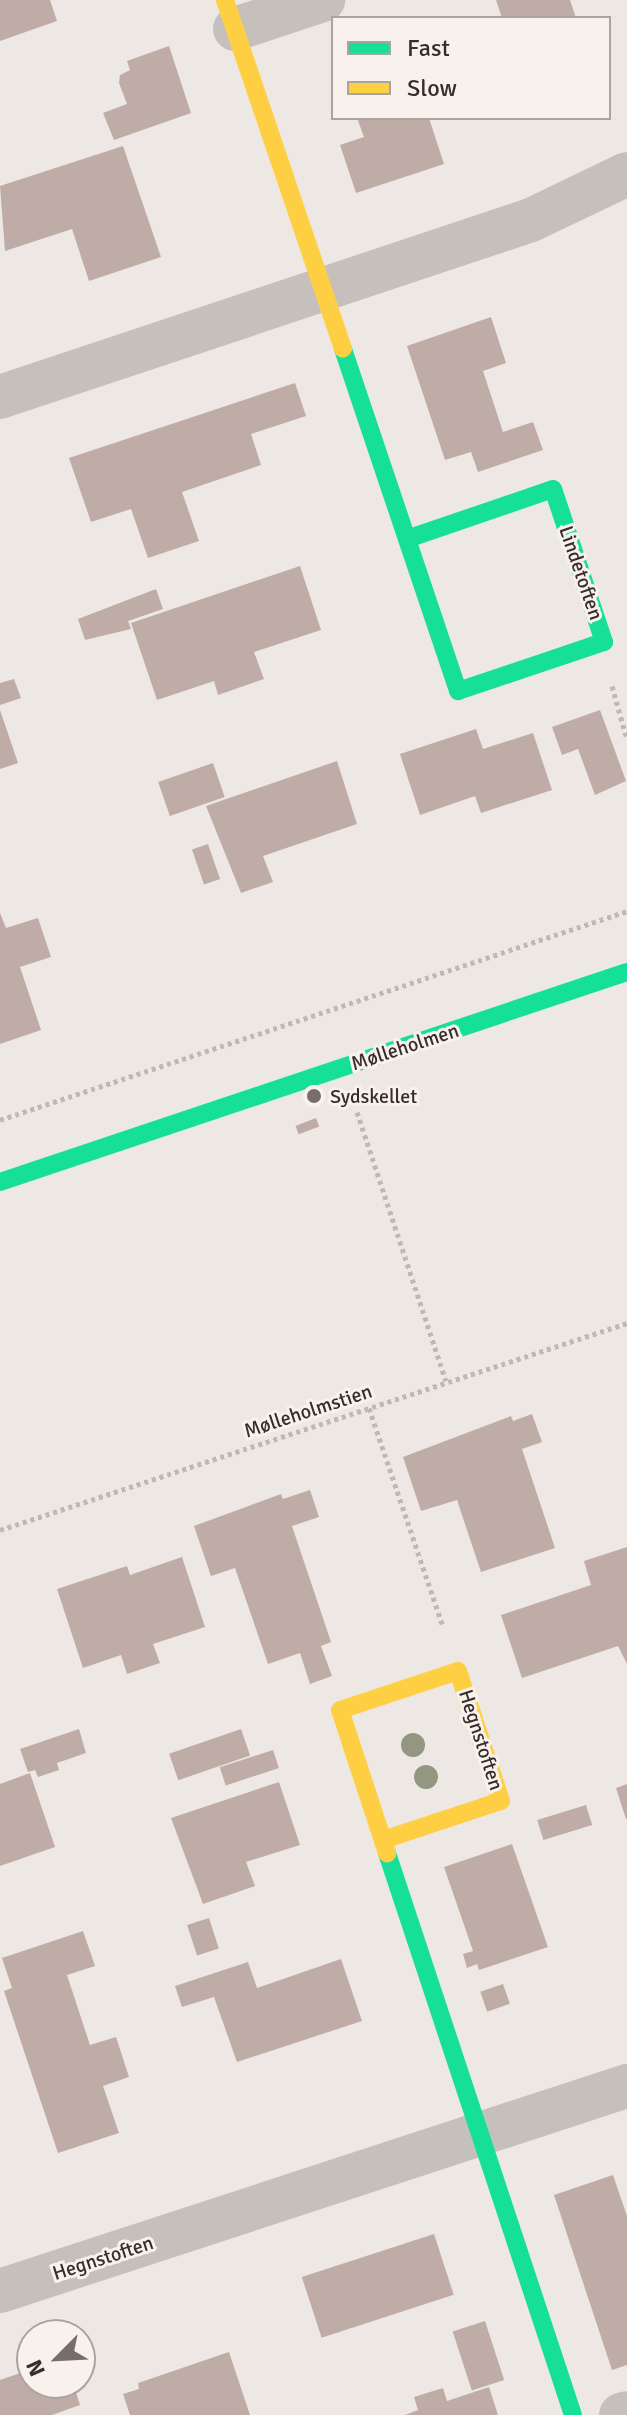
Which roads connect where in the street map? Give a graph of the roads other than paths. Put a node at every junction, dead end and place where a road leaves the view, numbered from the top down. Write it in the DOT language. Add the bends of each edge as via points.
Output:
graph roads {
  1 [pos="323,0"];
  2 [pos="230,15"];
  3 [pos="627,174"];
  4 [pos="322,290"];
  5 [pos="0,397"];
  6 [pos="407,539"];
  7 [pos="627,972"];
  8 [pos="0,1182"];
  9 [pos="383,1840"];
  10 [pos="627,2086"];
  11 [pos="481,2135"];
  12 [pos="0,2291"];
  13 [pos="627,2413"];
  14 [pos="573,2415"];
  15 [pos="621,2415"];
  1 -- 2 [label="street, Lindetoften"];
  2 -- 4 [label="street, Lindetoften"];
  3 -- 4 [label="street" via="531,220"];
  4 -- 5 [label="street"];
  4 -- 6 [label="street, Lindetoften"];
  6 -- 6 [label="street, Lindetoften" via="458,691 604,642 553,489"];
  7 -- 8 [label="street, Mølleholmen"];
  9 -- 9 [label="street, Hegnstoften" via="340,1710 458,1671 501,1801"];
  9 -- 11 [label="street, Hegnstoften"];
  10 -- 11 [label="street, Hegnstoften"];
  11 -- 12 [label="street, Hegnstoften"];
  11 -- 14 [label="street, Hegnstoften"];
  13 -- 15 [label="street"];
}
